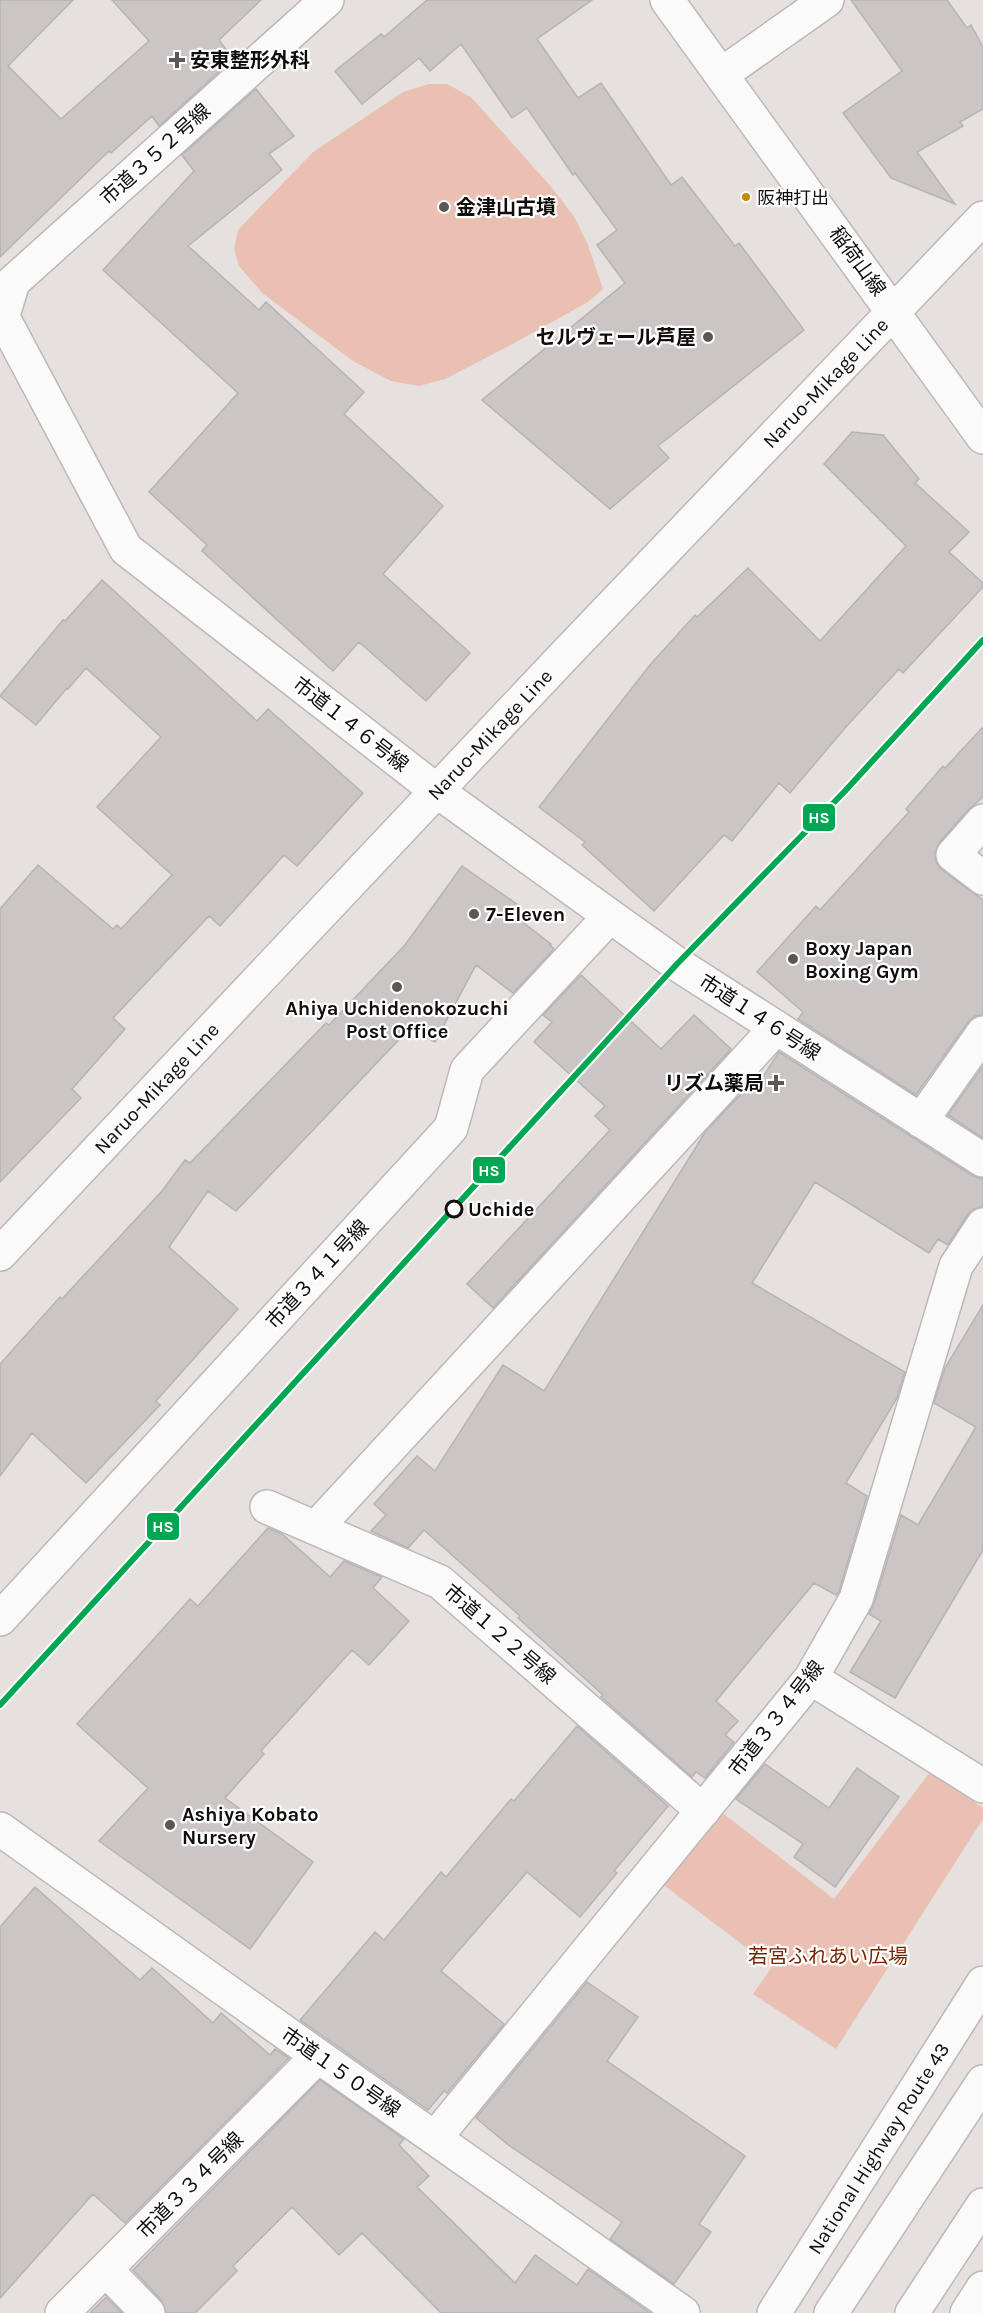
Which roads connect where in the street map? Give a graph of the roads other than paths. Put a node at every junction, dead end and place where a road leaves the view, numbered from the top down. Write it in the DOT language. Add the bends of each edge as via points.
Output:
graph roads {
  1 [pos="327,0"];
  2 [pos="667,0"];
  3 [pos="827,0"];
  4 [pos="722,74"];
  5 [pos="983,218"];
  6 [pos="894,311"];
  7 [pos="1,315"];
  8 [pos="983,437"];
  9 [pos="437,791"];
  10 [pos="983,821"];
  11 [pos="983,878"];
  12 [pos="610,916"];
  13 [pos="776,1028"];
  14 [pos="983,1033"];
  15 [pos="921,1121"];
  16 [pos="983,1160"];
  17 [pos="983,1225"];
  18 [pos="0,1254"];
  19 [pos="267,1507"];
  20 [pos="316,1528"];
  21 [pos="0,1618"];
  22 [pos="812,1678"];
  23 [pos="983,1786"];
  24 [pos="703,1811"];
  25 [pos="0,1829"];
  26 [pos="983,1983"];
  27 [pos="318,2056"];
  28 [pos="983,2082"];
  29 [pos="435,2138"];
  30 [pos="983,2205"];
  31 [pos="106,2270"];
  32 [pos="983,2288"];
  33 [pos="62,2313"];
  34 [pos="148,2313"];
  35 [pos="682,2313"];
  36 [pos="774,2313"];
  37 [pos="831,2313"];
  38 [pos="912,2313"];
  39 [pos="967,2313"];
  1 -- 7 [label="main road, 市道３５２号線" via="13,282"];
  2 -- 4 [label="main road, 稲荷山線"];
  3 -- 4 [label="main road"];
  4 -- 6 [label="main road, 稲荷山線"];
  5 -- 6 [label="main road, Naruo-Mikage Line"];
  6 -- 8 [label="main road, 稲荷山線"];
  6 -- 9 [label="main road, Naruo-Mikage Line"];
  7 -- 9 [label="main road, 市道１４６号線" via="126,549"];
  9 -- 12 [label="main road, 市道１４６号線"];
  9 -- 18 [label="main road, Naruo-Mikage Line"];
  10 -- 11 [label="main road" via="953,855"];
  12 -- 13 [label="main road, 市道１４６号線"];
  12 -- 21 [label="main road, 市道３４１号線" via="467,1070 451,1128"];
  13 -- 15 [label="main road, 市道１４６号線"];
  13 -- 20 [label="main road"];
  14 -- 15 [label="main road"];
  15 -- 16 [label="main road, 市道１４６号線"];
  17 -- 22 [label="main road, 市道３３４号線" via="956,1266 856,1599"];
  19 -- 20 [label="main road, 市道１２２号線"];
  20 -- 24 [label="main road, 市道１２２号線" via="440,1582"];
  22 -- 23 [label="main road"];
  22 -- 24 [label="main road, 市道３３４号線"];
  24 -- 29 [label="main road, 市道３３４号線"];
  25 -- 27 [label="main road, 市道１５０号線"];
  26 -- 36 [label="main road, National Highway Route 43"];
  27 -- 29 [label="main road, 市道１５０号線"];
  27 -- 31 [label="main road, 市道３３４号線"];
  28 -- 37 [label="main road"];
  29 -- 35 [label="main road, 市道１５０号線"];
  30 -- 38 [label="main road"];
  31 -- 33 [label="main road, 市道３３４号線"];
  31 -- 34 [label="main road"];
  32 -- 39 [label="main road"];
}
